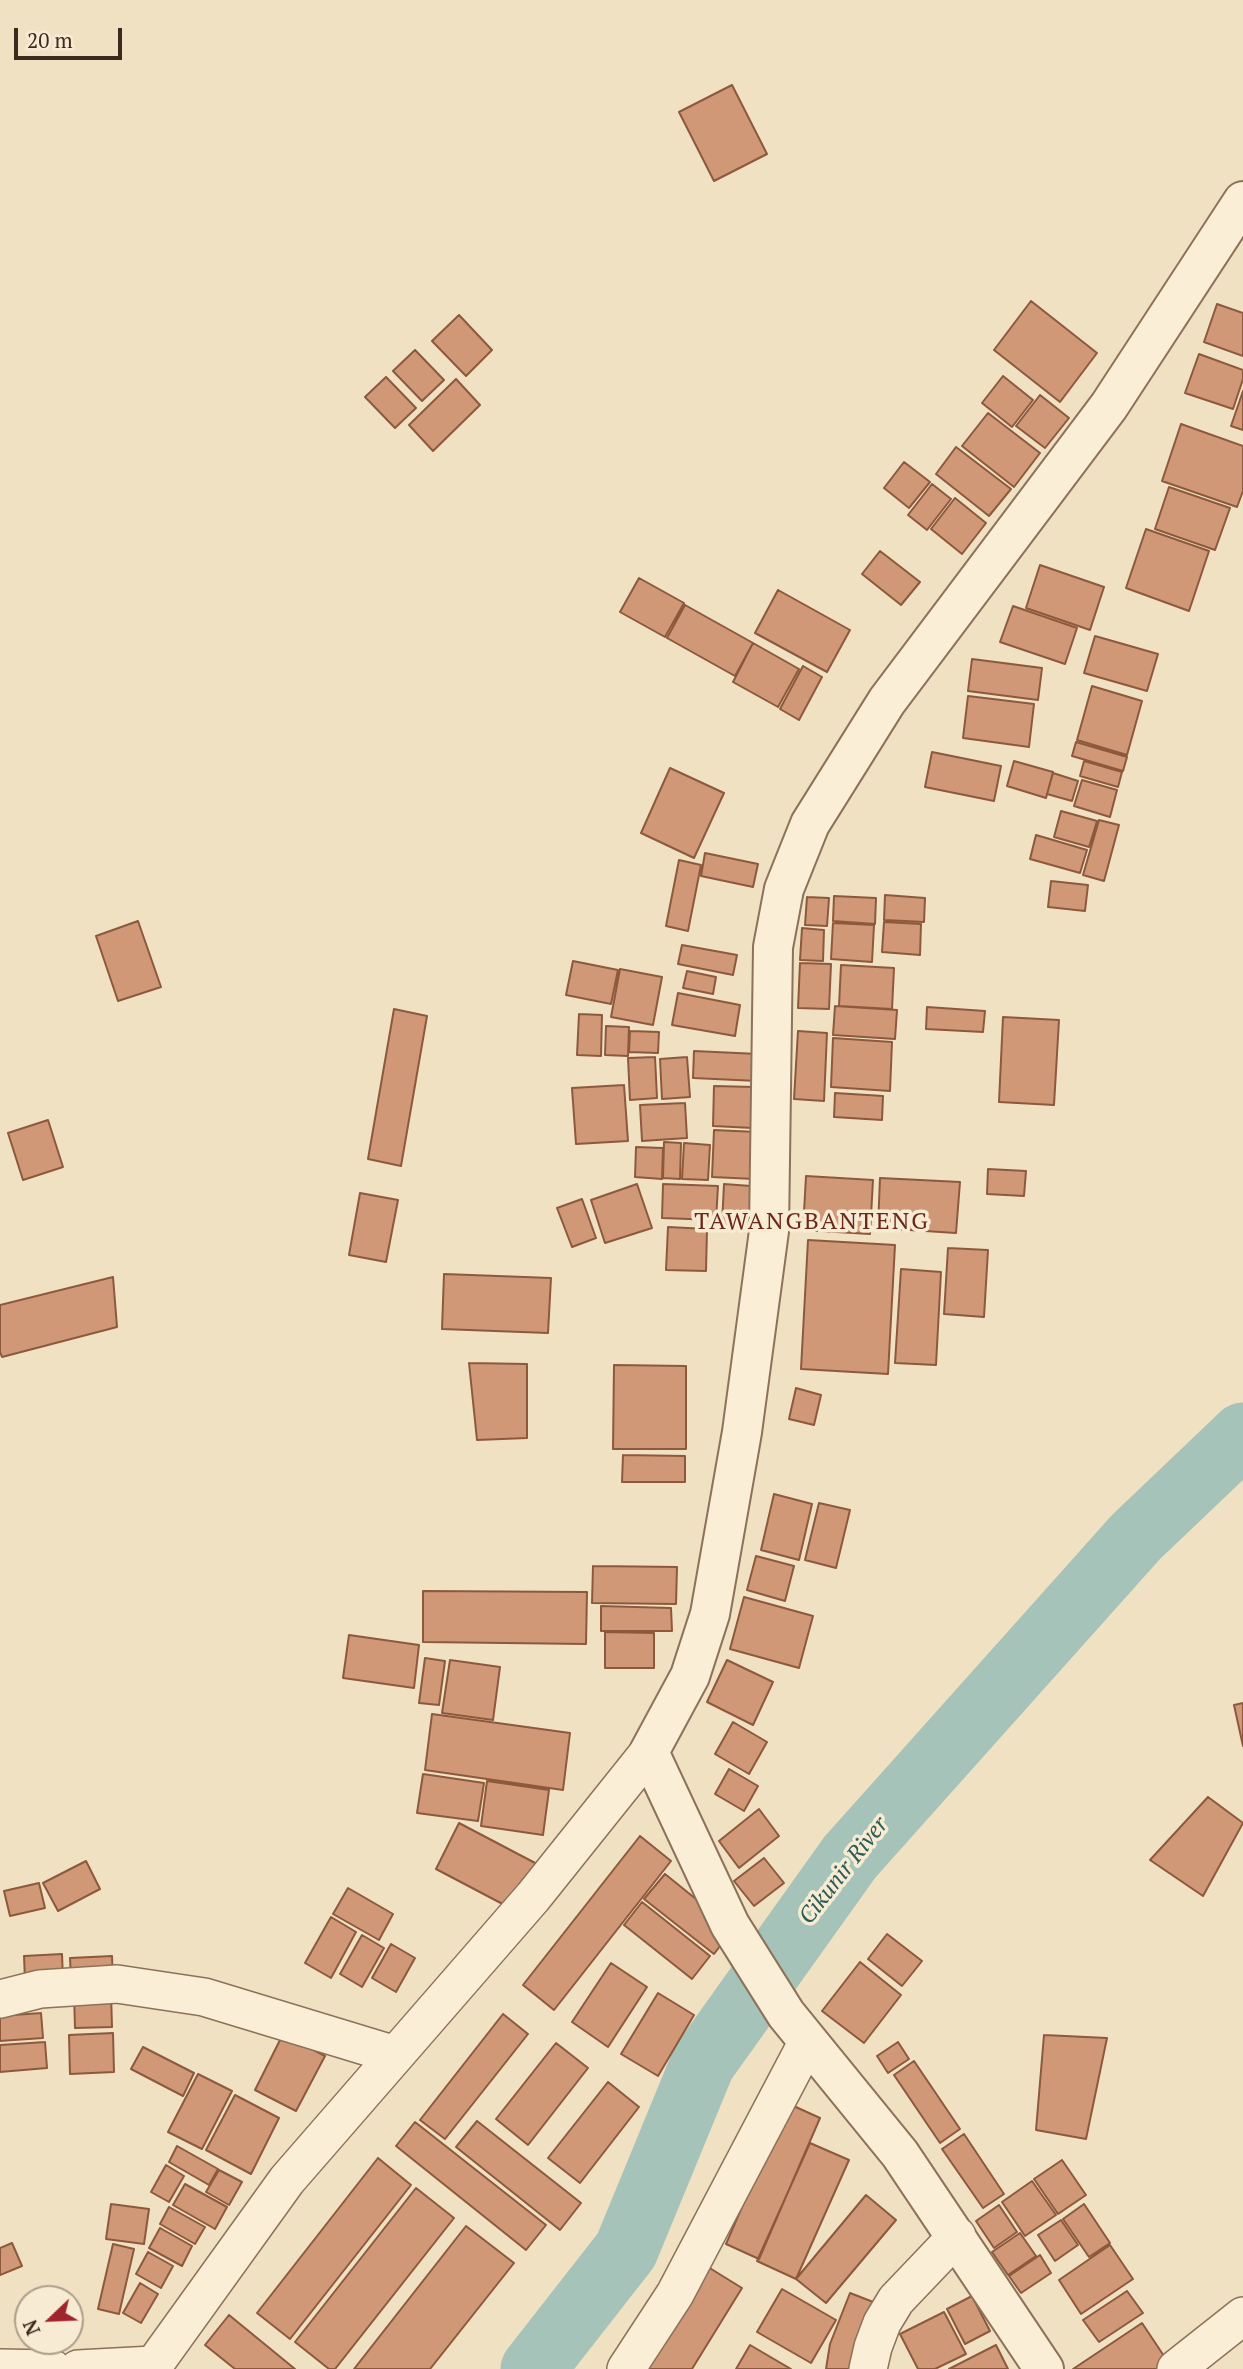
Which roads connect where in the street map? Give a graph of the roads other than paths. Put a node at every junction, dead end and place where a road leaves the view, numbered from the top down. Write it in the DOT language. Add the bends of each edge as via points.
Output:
graph roads {
  1 [pos="1243,201"];
  2 [pos="649,1752"];
  3 [pos="0,1999"];
  4 [pos="797,2027"];
  5 [pos="396,2055"];
  6 [pos="957,2236"];
  7 [pos="1243,2316"];
  8 [pos="152,2367"];
  9 [pos="0,2368"];
  10 [pos="53,2369"];
  11 [pos="78,2369"];
  12 [pos="626,2369"];
  13 [pos="868,2369"];
  14 [pos="1044,2369"];
  15 [pos="1175,2369"];
  1 -- 2 [label="street" via="1109,406 887,701 810,824 784,889 773,947 769,1231 742,1432 710,1614 690,1676"];
  2 -- 4 [label="street" via="730,1925"];
  2 -- 5 [label="street" via="533,1897"];
  3 -- 5 [label="street" via="40,1989 117,1984 204,1997"];
  4 -- 6 [label="street" via="900,2154"];
  4 -- 12 [label="street" via="675,2294"];
  5 -- 8 [label="street" via="287,2180"];
  6 -- 13 [label="street" via="896,2300 882,2323"];
  6 -- 14 [label="street"];
  7 -- 15 [label="street"];
  8 -- 11 [label="street"];
  9 -- 10 [label="street"];
}
